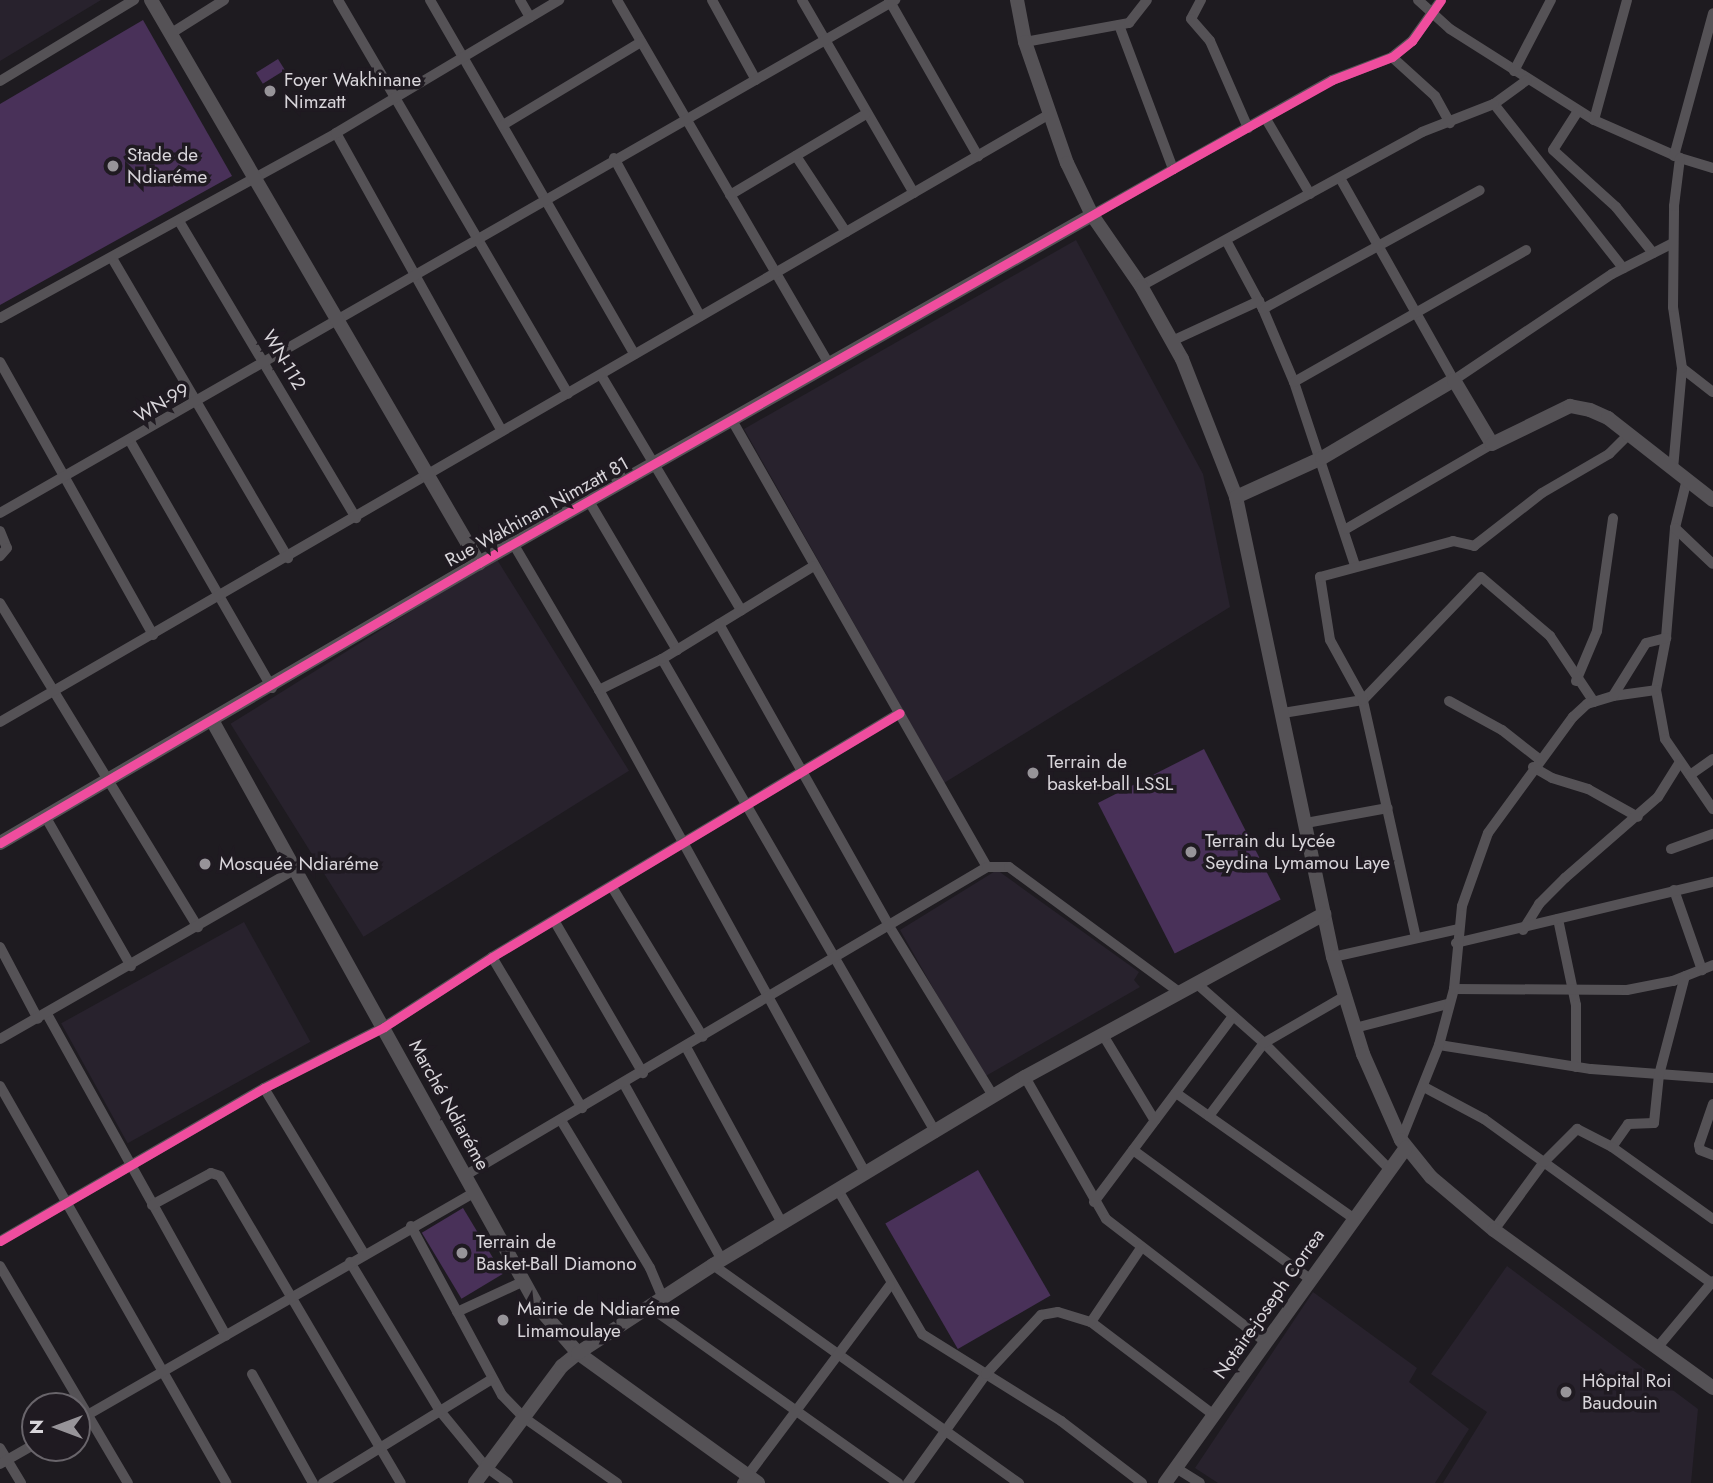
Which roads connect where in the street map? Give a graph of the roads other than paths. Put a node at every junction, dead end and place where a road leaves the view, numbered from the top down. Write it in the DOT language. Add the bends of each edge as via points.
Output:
graph roads {
  1 [pos="134,0"];
  2 [pos="150,0"];
  3 [pos="224,0"];
  4 [pos="338,0"];
  5 [pos="430,0"];
  6 [pos="520,0"];
  7 [pos="559,0"];
  8 [pos="617,0"];
  9 [pos="712,0"];
  10 [pos="802,0"];
  11 [pos="1017,0"];
  12 [pos="1147,0"];
  13 [pos="1201,0"];
  14 [pos="1418,0"];
  15 [pos="1441,0"];
  16 [pos="1551,0"];
  17 [pos="1627,0"];
  18 [pos="892,1"];
  19 [pos="1431,13"];
  20 [pos="1713,13"];
  21 [pos="530,17"];
  22 [pos="1119,25"];
  23 [pos="170,34"];
  24 [pos="826,41"];
  25 [pos="641,42"];
  26 [pos="1024,42"];
  27 [pos="462,54"];
  28 [pos="1392,57"];
  29 [pos="1514,71"];
  30 [pos="756,80"];
  31 [pos="1527,80"];
  32 [pos="0,81"];
  33 [pos="394,95"];
  34 [pos="1494,104"];
  35 [pos="1578,111"];
  36 [pos="866,114"];
  37 [pos="1048,116"];
  38 [pos="685,117"];
  39 [pos="1266,119"];
  40 [pos="1594,120"];
  41 [pos="1450,123"];
  42 [pos="503,125"];
  43 [pos="1248,128"];
  44 [pos="336,133"];
  45 [pos="796,156"];
  46 [pos="978,156"];
  47 [pos="1677,157"];
  48 [pos="614,158"];
  49 [pos="1713,168"];
  50 [pos="1173,169"];
  51 [pos="254,177"];
  52 [pos="1340,178"];
  53 [pos="1480,190"];
  54 [pos="914,193"];
  55 [pos="1310,194"];
  56 [pos="730,195"];
  57 [pos="544,199"];
  58 [pos="1092,215"];
  59 [pos="179,221"];
  60 [pos="846,232"];
  61 [pos="477,237"];
  62 [pos="1227,242"];
  63 [pos="1377,243"];
  64 [pos="1673,243"];
  65 [pos="1526,250"];
  66 [pos="1653,253"];
  67 [pos="112,258"];
  68 [pos="1623,268"];
  69 [pos="776,272"];
  70 [pos="413,276"];
  71 [pos="1141,286"];
  72 [pos="1261,305"];
  73 [pos="1417,312"];
  74 [pos="700,316"];
  75 [pos="0,318"];
  76 [pos="338,319"];
  77 [pos="1172,341"];
  78 [pos="634,354"];
  79 [pos="0,362"];
  80 [pos="266,363"];
  81 [pos="829,363"];
  82 [pos="1682,368"];
  83 [pos="601,375"];
  84 [pos="1454,380"];
  85 [pos="1294,382"];
  86 [pos="1713,392"];
  87 [pos="568,394"];
  88 [pos="198,403"];
  89 [pos="733,422"];
  90 [pos="502,431"];
  91 [pos="1629,433"];
  92 [pos="130,441"];
  93 [pos="1492,444"];
  94 [pos="1322,458"];
  95 [pos="658,465"];
  96 [pos="1673,469"];
  97 [pos="427,474"];
  98 [pos="62,478"];
  99 [pos="1687,479"];
  100 [pos="1236,497"];
  101 [pos="1713,500"];
  102 [pos="590,503"];
  103 [pos="0,513"];
  104 [pos="356,518"];
  105 [pos="1613,518"];
  106 [pos="1675,528"];
  107 [pos="1346,529"];
  108 [pos="0,531"];
  109 [pos="514,545"];
  110 [pos="0,556"];
  111 [pos="288,558"];
  112 [pos="479,563"];
  113 [pos="1713,564"];
  114 [pos="1355,565"];
  115 [pos="814,566"];
  116 [pos="220,596"];
  117 [pos="0,603"];
  118 [pos="741,610"];
  119 [pos="719,624"];
  120 [pos="153,635"];
  121 [pos="1666,638"];
  122 [pos="677,650"];
  123 [pos="662,659"];
  124 [pos="1577,682"];
  125 [pos="272,688"];
  126 [pos="599,690"];
  127 [pos="1656,690"];
  128 [pos="53,691"];
  129 [pos="1613,696"];
  130 [pos="1363,700"];
  131 [pos="1449,701"];
  132 [pos="1594,702"];
  133 [pos="900,713"];
  134 [pos="1283,713"];
  135 [pos="0,722"];
  136 [pos="213,722"];
  137 [pos="1713,759"];
  138 [pos="1536,763"];
  139 [pos="1679,764"];
  140 [pos="804,769"];
  141 [pos="1690,775"];
  142 [pos="107,781"];
  143 [pos="745,805"];
  144 [pos="1388,808"];
  145 [pos="1713,809"];
  146 [pos="45,816"];
  147 [pos="1638,817"];
  148 [pos="1306,823"];
  149 [pos="1713,834"];
  150 [pos="680,842"];
  151 [pos="0,843"];
  152 [pos="1671,849"];
  153 [pos="987,867"];
  154 [pos="297,868"];
  155 [pos="1713,882"];
  156 [pos="612,887"];
  157 [pos="1674,890"];
  158 [pos="1324,914"];
  159 [pos="1558,919"];
  160 [pos="555,922"];
  161 [pos="889,926"];
  162 [pos="198,927"];
  163 [pos="1458,929"];
  164 [pos="1523,930"];
  165 [pos="1416,938"];
  166 [pos="1456,943"];
  167 [pos="0,947"];
  168 [pos="492,957"];
  169 [pos="1333,957"];
  170 [pos="833,960"];
  171 [pos="1713,965"];
  172 [pos="131,966"];
  173 [pos="1702,970"];
  174 [pos="1685,976"];
  175 [pos="1196,983"];
  176 [pos="1454,989"];
  177 [pos="1179,992"];
  178 [pos="1574,993"];
  179 [pos="769,995"];
  180 [pos="1345,996"];
  181 [pos="1448,1004"];
  182 [pos="1233,1016"];
  183 [pos="42,1017"];
  184 [pos="384,1027"];
  185 [pos="1355,1028"];
  186 [pos="1103,1035"];
  187 [pos="703,1037"];
  188 [pos="0,1039"];
  189 [pos="1264,1043"];
  190 [pos="1439,1045"];
  191 [pos="686,1047"];
  192 [pos="1576,1067"];
  193 [pos="643,1073"];
  194 [pos="1659,1074"];
  195 [pos="1024,1077"];
  196 [pos="1713,1079"];
  197 [pos="624,1084"];
  198 [pos="0,1086"];
  199 [pos="1424,1087"];
  200 [pos="264,1088"];
  201 [pos="1176,1093"];
  202 [pos="993,1096"];
  203 [pos="1713,1104"];
  204 [pos="582,1108"];
  205 [pos="1209,1116"];
  206 [pos="1155,1121"];
  207 [pos="562,1122"];
  208 [pos="936,1133"];
  209 [pos="1403,1144"];
  210 [pos="1612,1147"];
  211 [pos="1133,1150"];
  212 [pos="1713,1155"];
  213 [pos="1544,1162"];
  214 [pos="130,1167"];
  215 [pos="1389,1169"];
  216 [pos="866,1174"];
  217 [pos="466,1175"];
  218 [pos="838,1190"];
  219 [pos="475,1192"];
  220 [pos="68,1202"];
  221 [pos="1094,1202"];
  222 [pos="152,1205"];
  223 [pos="1353,1218"];
  224 [pos="1713,1219"];
  225 [pos="782,1223"];
  226 [pos="411,1226"];
  227 [pos="1494,1230"];
  228 [pos="0,1241"];
  229 [pos="1141,1248"];
  230 [pos="364,1254"];
  231 [pos="350,1262"];
  232 [pos="718,1263"];
  233 [pos="0,1266"];
  234 [pos="1310,1279"];
  235 [pos="524,1281"];
  236 [pos="1712,1283"];
  237 [pos="890,1285"];
  238 [pos="290,1298"];
  239 [pos="657,1304"];
  240 [pos="457,1312"];
  241 [pos="1091,1322"];
  242 [pos="226,1336"];
  243 [pos="1266,1342"];
  244 [pos="1657,1348"];
  245 [pos="578,1353"];
  246 [pos="836,1357"];
  247 [pos="165,1371"];
  248 [pos="252,1374"];
  249 [pos="986,1374"];
  250 [pos="492,1379"];
  251 [pos="1713,1388"];
  252 [pos="76,1392"];
  253 [pos="796,1409"];
  254 [pos="440,1411"];
  255 [pos="91,1413"];
  256 [pos="1214,1415"];
  257 [pos="523,1417"];
  258 [pos="91,1418"];
  259 [pos="945,1432"];
  260 [pos="0,1448"];
  261 [pos="379,1451"];
  262 [pos="21,1452"];
  263 [pos="4,1462"];
  264 [pos="486,1467"];
  265 [pos="1176,1468"];
  266 [pos="749,1480"];
  267 [pos="21,1483"];
  268 [pos="128,1483"];
  269 [pos="226,1483"];
  270 [pos="313,1483"];
  271 [pos="323,1483"];
  272 [pos="401,1483"];
  273 [pos="475,1483"];
  274 [pos="508,1483"];
  275 [pos="617,1483"];
  276 [pos="898,1483"];
  277 [pos="908,1483"];
  278 [pos="1019,1483"];
  279 [pos="1142,1483"];
  280 [pos="1165,1483"];
  281 [pos="1199,1483"];
  1 -- 32 [label="street"];
  2 -- 23 [label="street"];
  3 -- 23 [label="street"];
  4 -- 33 [label="street"];
  5 -- 27 [label="street"];
  6 -- 21 [label="street"];
  7 -- 21 [label="street"];
  8 -- 25 [label="street"];
  9 -- 30 [label="street"];
  10 -- 24 [label="street"];
  11 -- 26 [label="street"];
  12 -- 22 [label="street" via="1138,16"];
  13 -- 43 [label="street" via="1191,19 1210,41"];
  14 -- 19 [label="street"];
  15 -- 19 [label="street"];
  16 -- 29 [label="street"];
  17 -- 40 [label="street"];
  18 -- 24 [label="street, WN-99"];
  18 -- 46 [label="street"];
  19 -- 28 [label="street" via="1412,41"];
  19 -- 29 [label="street"];
  20 -- 47 [label="street"];
  21 -- 27 [label="street"];
  22 -- 26 [label="street"];
  22 -- 50 [label="street"];
  23 -- 51 [label="street"];
  24 -- 30 [label="street, WN-99"];
  24 -- 36 [label="street"];
  25 -- 38 [label="street"];
  25 -- 42 [label="street"];
  26 -- 37 [label="street"];
  27 -- 33 [label="street"];
  27 -- 42 [label="street"];
  28 -- 39 [label="street" via="1332,80"];
  28 -- 41 [label="street" via="1434,96"];
  29 -- 31 [label="street"];
  30 -- 38 [label="street, WN-99"];
  31 -- 34 [label="street"];
  31 -- 35 [label="street"];
  33 -- 44 [label="street"];
  33 -- 61 [label="street"];
  34 -- 41 [label="street"];
  34 -- 68 [label="street"];
  35 -- 40 [label="street"];
  35 -- 66 [label="street" via="1553,150 1616,207"];
  36 -- 45 [label="street"];
  36 -- 54 [label="street"];
  37 -- 46 [label="street"];
  37 -- 58 [label="street"];
  38 -- 48 [label="street, WN-99"];
  38 -- 56 [label="street"];
  39 -- 43 [label="street"];
  39 -- 55 [label="street"];
  40 -- 47 [label="street"];
  41 -- 52 [label="street" via="1422,132"];
  42 -- 57 [label="street"];
  43 -- 50 [label="street"];
  44 -- 51 [label="street"];
  44 -- 70 [label="street"];
  45 -- 56 [label="street"];
  45 -- 60 [label="street"];
  46 -- 54 [label="street"];
  47 -- 49 [label="street"];
  47 -- 64 [label="street"];
  48 -- 57 [label="street, WN-99"];
  48 -- 74 [label="street"];
  50 -- 58 [label="street"];
  51 -- 59 [label="street"];
  51 -- 76 [label="street"];
  52 -- 55 [label="street"];
  52 -- 63 [label="street"];
  53 -- 63 [label="street"];
  54 -- 60 [label="street"];
  55 -- 62 [label="street"];
  56 -- 69 [label="street"];
  57 -- 61 [label="street, WN-99"];
  57 -- 78 [label="street"];
  58 -- 71 [label="street"];
  58 -- 81 [label="street, Rue Wakhinan Nimzatt 81"];
  59 -- 67 [label="street"];
  59 -- 80 [label="street, WN-112"];
  60 -- 69 [label="street"];
  61 -- 70 [label="street, WN-99"];
  61 -- 87 [label="street"];
  62 -- 71 [label="street"];
  62 -- 72 [label="street"];
  63 -- 72 [label="street"];
  63 -- 73 [label="street"];
  64 -- 66 [label="street"];
  64 -- 82 [label="street" via="1673,306"];
  65 -- 73 [label="street"];
  66 -- 68 [label="street"];
  67 -- 75 [label="street"];
  67 -- 88 [label="street"];
  68 -- 84 [label="street"];
  69 -- 74 [label="street"];
  69 -- 81 [label="street"];
  70 -- 76 [label="street, WN-99"];
  70 -- 90 [label="street"];
  71 -- 77 [label="street"];
  72 -- 77 [label="street"];
  72 -- 85 [label="street"];
  73 -- 84 [label="street"];
  73 -- 85 [label="street"];
  74 -- 78 [label="street"];
  76 -- 80 [label="street, WN-99"];
  76 -- 97 [label="street"];
  77 -- 100 [label="street" via="1207,414"];
  78 -- 83 [label="street"];
  79 -- 98 [label="street"];
  80 -- 88 [label="street, WN-99"];
  80 -- 104 [label="street, WN-112"];
  81 -- 89 [label="street, Rue Wakhinan Nimzatt 81"];
  82 -- 86 [label="street"];
  82 -- 96 [label="street"];
  83 -- 87 [label="street"];
  83 -- 95 [label="street"];
  84 -- 93 [label="street"];
  84 -- 94 [label="street"];
  85 -- 94 [label="street"];
  87 -- 90 [label="street"];
  88 -- 92 [label="street, WN-99"];
  88 -- 111 [label="street"];
  89 -- 95 [label="street, Rue Wakhinan Nimzatt 81"];
  89 -- 115 [label="street"];
  90 -- 97 [label="street"];
  91 -- 93 [label="street" via="1608,418 1570,407"];
  91 -- 96 [label="street"];
  91 -- 114 [label="street" via="1609,454 1542,493 1477,545 1453,541"];
  92 -- 98 [label="street, WN-99"];
  92 -- 116 [label="street"];
  93 -- 107 [label="street"];
  94 -- 100 [label="street"];
  94 -- 107 [label="street"];
  95 -- 102 [label="street, Rue Wakhinan Nimzatt 81"];
  95 -- 118 [label="street"];
  96 -- 99 [label="street"];
  97 -- 104 [label="street"];
  97 -- 112 [label="street"];
  98 -- 103 [label="street, WN-99"];
  98 -- 120 [label="street"];
  99 -- 101 [label="street"];
  99 -- 106 [label="street"];
  100 -- 134 [label="street"];
  102 -- 109 [label="street, Rue Wakhinan Nimzatt 81"];
  102 -- 122 [label="street"];
  104 -- 111 [label="street"];
  105 -- 124 [label="street" via="1597,631 1577,672"];
  106 -- 113 [label="street"];
  106 -- 121 [label="street"];
  107 -- 114 [label="street"];
  108 -- 110 [label="street" via="7,548"];
  109 -- 112 [label="street, Rue Wakhinan Nimzatt 81"];
  109 -- 126 [label="street"];
  111 -- 116 [label="street"];
  112 -- 125 [label="street, Rue Wakhinan Nimzatt 81"];
  114 -- 130 [label="street" via="1324,574 1318,582 1330,640"];
  115 -- 118 [label="street"];
  115 -- 133 [label="street"];
  116 -- 120 [label="street"];
  116 -- 125 [label="street"];
  117 -- 128 [label="street"];
  118 -- 119 [label="street"];
  119 -- 122 [label="street"];
  119 -- 140 [label="street"];
  120 -- 128 [label="street"];
  121 -- 127 [label="street"];
  121 -- 129 [label="street" via="1646,643"];
  122 -- 123 [label="street"];
  123 -- 126 [label="street"];
  123 -- 143 [label="street"];
  124 -- 130 [label="street" via="1550,636 1481,578"];
  124 -- 132 [label="street"];
  125 -- 136 [label="street, Rue Wakhinan Nimzatt 81"];
  126 -- 150 [label="street"];
  127 -- 129 [label="street"];
  127 -- 139 [label="street" via="1665,739"];
  128 -- 135 [label="street"];
  128 -- 142 [label="street"];
  129 -- 132 [label="street"];
  130 -- 134 [label="street"];
  130 -- 144 [label="street"];
  131 -- 138 [label="street" via="1502,730"];
  132 -- 138 [label="street" via="1580,709"];
  133 -- 140 [label="street"];
  133 -- 153 [label="street"];
  134 -- 148 [label="street"];
  136 -- 142 [label="street, Rue Wakhinan Nimzatt 81"];
  136 -- 154 [label="street, Marché Ndiaréme"];
  137 -- 141 [label="street"];
  138 -- 147 [label="street" via="1552,778 1588,789"];
  138 -- 163 [label="street" via="1476,860"];
  139 -- 141 [label="street"];
  139 -- 147 [label="street" via="1666,788"];
  140 -- 143 [label="street"];
  140 -- 161 [label="street"];
  141 -- 145 [label="street"];
  142 -- 146 [label="street, Rue Wakhinan Nimzatt 81"];
  142 -- 162 [label="street"];
  143 -- 150 [label="street"];
  143 -- 170 [label="street"];
  144 -- 148 [label="street"];
  144 -- 165 [label="street"];
  146 -- 151 [label="street, Rue Wakhinan Nimzatt 81"];
  146 -- 172 [label="street"];
  147 -- 164 [label="street" via="1556,887"];
  148 -- 158 [label="street"];
  149 -- 152 [label="street"];
  150 -- 156 [label="street"];
  150 -- 179 [label="street"];
  153 -- 161 [label="street"];
  153 -- 177 [label="street" via="1009,867"];
  154 -- 162 [label="street"];
  154 -- 184 [label="street, Marché Ndiaréme"];
  155 -- 157 [label="street"];
  156 -- 160 [label="street"];
  156 -- 187 [label="street"];
  157 -- 159 [label="street"];
  157 -- 173 [label="street"];
  158 -- 169 [label="street"];
  158 -- 175 [label="street"];
  159 -- 164 [label="street"];
  159 -- 178 [label="street"];
  160 -- 168 [label="street"];
  160 -- 193 [label="street"];
  161 -- 170 [label="street"];
  161 -- 202 [label="street"];
  162 -- 172 [label="street"];
  163 -- 165 [label="street"];
  163 -- 166 [label="street"];
  164 -- 166 [label="street"];
  165 -- 169 [label="street"];
  166 -- 176 [label="street"];
  167 -- 183 [label="street"];
  168 -- 184 [label="street"];
  168 -- 204 [label="street"];
  169 -- 180 [label="street"];
  170 -- 179 [label="street"];
  170 -- 208 [label="street"];
  171 -- 173 [label="street"];
  172 -- 183 [label="street"];
  173 -- 174 [label="street"];
  174 -- 178 [label="street" via="1642,988"];
  174 -- 194 [label="street"];
  175 -- 177 [label="street"];
  175 -- 182 [label="street"];
  176 -- 178 [label="street"];
  176 -- 181 [label="street"];
  177 -- 186 [label="street"];
  178 -- 192 [label="street"];
  179 -- 187 [label="street"];
  179 -- 216 [label="street"];
  180 -- 185 [label="street"];
  180 -- 189 [label="street"];
  181 -- 185 [label="street"];
  181 -- 190 [label="street"];
  182 -- 189 [label="street"];
  182 -- 201 [label="street"];
  183 -- 188 [label="street"];
  183 -- 214 [label="street"];
  184 -- 200 [label="street"];
  184 -- 217 [label="street, Marché Ndiaréme"];
  185 -- 209 [label="street"];
  186 -- 195 [label="street"];
  186 -- 206 [label="street"];
  187 -- 191 [label="street"];
  189 -- 205 [label="street"];
  189 -- 215 [label="street"];
  190 -- 192 [label="street"];
  190 -- 199 [label="street"];
  191 -- 193 [label="street"];
  191 -- 225 [label="street"];
  192 -- 194 [label="street"];
  193 -- 197 [label="street"];
  194 -- 196 [label="street"];
  194 -- 210 [label="street" via="1654,1123 1628,1124"];
  195 -- 202 [label="street"];
  195 -- 221 [label="street"];
  197 -- 204 [label="street"];
  197 -- 232 [label="street"];
  198 -- 220 [label="street"];
  199 -- 209 [label="street"];
  199 -- 213 [label="street" via="1484,1119"];
  200 -- 214 [label="street"];
  200 -- 230 [label="street"];
  201 -- 205 [label="street"];
  201 -- 206 [label="street"];
  202 -- 208 [label="street"];
  203 -- 212 [label="street" via="1699,1145"];
  204 -- 207 [label="street"];
  205 -- 223 [label="street"];
  206 -- 211 [label="street"];
  207 -- 217 [label="street"];
  207 -- 239 [label="street" via="650,1268"];
  208 -- 216 [label="street"];
  209 -- 215 [label="street, Notaire-joseph Correa"];
  209 -- 227 [label="street" via="1431,1177"];
  210 -- 213 [label="street" via="1577,1129"];
  210 -- 224 [label="street"];
  211 -- 221 [label="street"];
  211 -- 234 [label="street"];
  213 -- 227 [label="street"];
  213 -- 236 [label="street"];
  214 -- 220 [label="street"];
  214 -- 222 [label="street"];
  215 -- 223 [label="street, Notaire-joseph Correa"];
  216 -- 218 [label="street"];
  217 -- 219 [label="street, Marché Ndiaréme"];
  218 -- 225 [label="street"];
  218 -- 237 [label="street"];
  219 -- 226 [label="street"];
  219 -- 235 [label="street, Marché Ndiaréme"];
  220 -- 228 [label="street"];
  220 -- 247 [label="street"];
  221 -- 229 [label="street" via="1106,1219"];
  222 -- 238 [label="street" via="217,1174"];
  222 -- 242 [label="street"];
  223 -- 234 [label="street, Notaire-joseph Correa"];
  225 -- 232 [label="street"];
  226 -- 230 [label="street"];
  226 -- 240 [label="street"];
  227 -- 244 [label="street"];
  229 -- 241 [label="street"];
  229 -- 243 [label="street"];
  230 -- 231 [label="street"];
  231 -- 238 [label="street"];
  231 -- 254 [label="street"];
  232 -- 239 [label="street"];
  232 -- 246 [label="street"];
  233 -- 252 [label="street"];
  234 -- 243 [label="street, Notaire-joseph Correa"];
  235 -- 240 [label="street"];
  235 -- 245 [label="street, Marché Ndiaréme" via="538,1307"];
  236 -- 244 [label="street"];
  237 -- 246 [label="street"];
  237 -- 249 [label="street" via="922,1334"];
  238 -- 242 [label="street"];
  238 -- 261 [label="street"];
  239 -- 245 [label="street"];
  239 -- 253 [label="street"];
  240 -- 250 [label="street"];
  241 -- 249 [label="street" via="1058,1312 1041,1315"];
  241 -- 256 [label="street"];
  242 -- 247 [label="street"];
  243 -- 256 [label="street, Notaire-joseph Correa"];
  244 -- 251 [label="street"];
  245 -- 257 [label="street" via="562,1366"];
  245 -- 266 [label="street, Marché Ndiaréme"];
  246 -- 253 [label="street"];
  246 -- 259 [label="street"];
  247 -- 255 [label="street"];
  247 -- 269 [label="street"];
  248 -- 270 [label="street"];
  249 -- 259 [label="street"];
  249 -- 279 [label="street" via="1061,1422"];
  250 -- 254 [label="street"];
  250 -- 257 [label="street"];
  253 -- 266 [label="street"];
  253 -- 276 [label="street"];
  254 -- 261 [label="street"];
  254 -- 264 [label="street"];
  256 -- 265 [label="street, Notaire-joseph Correa"];
  257 -- 264 [label="street"];
  257 -- 275 [label="street"];
  258 -- 268 [label="street"];
  259 -- 277 [label="street"];
  259 -- 278 [label="street"];
  260 -- 263 [label="street"];
  261 -- 271 [label="street"];
  261 -- 272 [label="street"];
  262 -- 263 [label="street"];
  263 -- 267 [label="street"];
  264 -- 273 [label="street"];
  264 -- 274 [label="street"];
  265 -- 280 [label="street, Notaire-joseph Correa"];
  265 -- 281 [label="street"];
}
